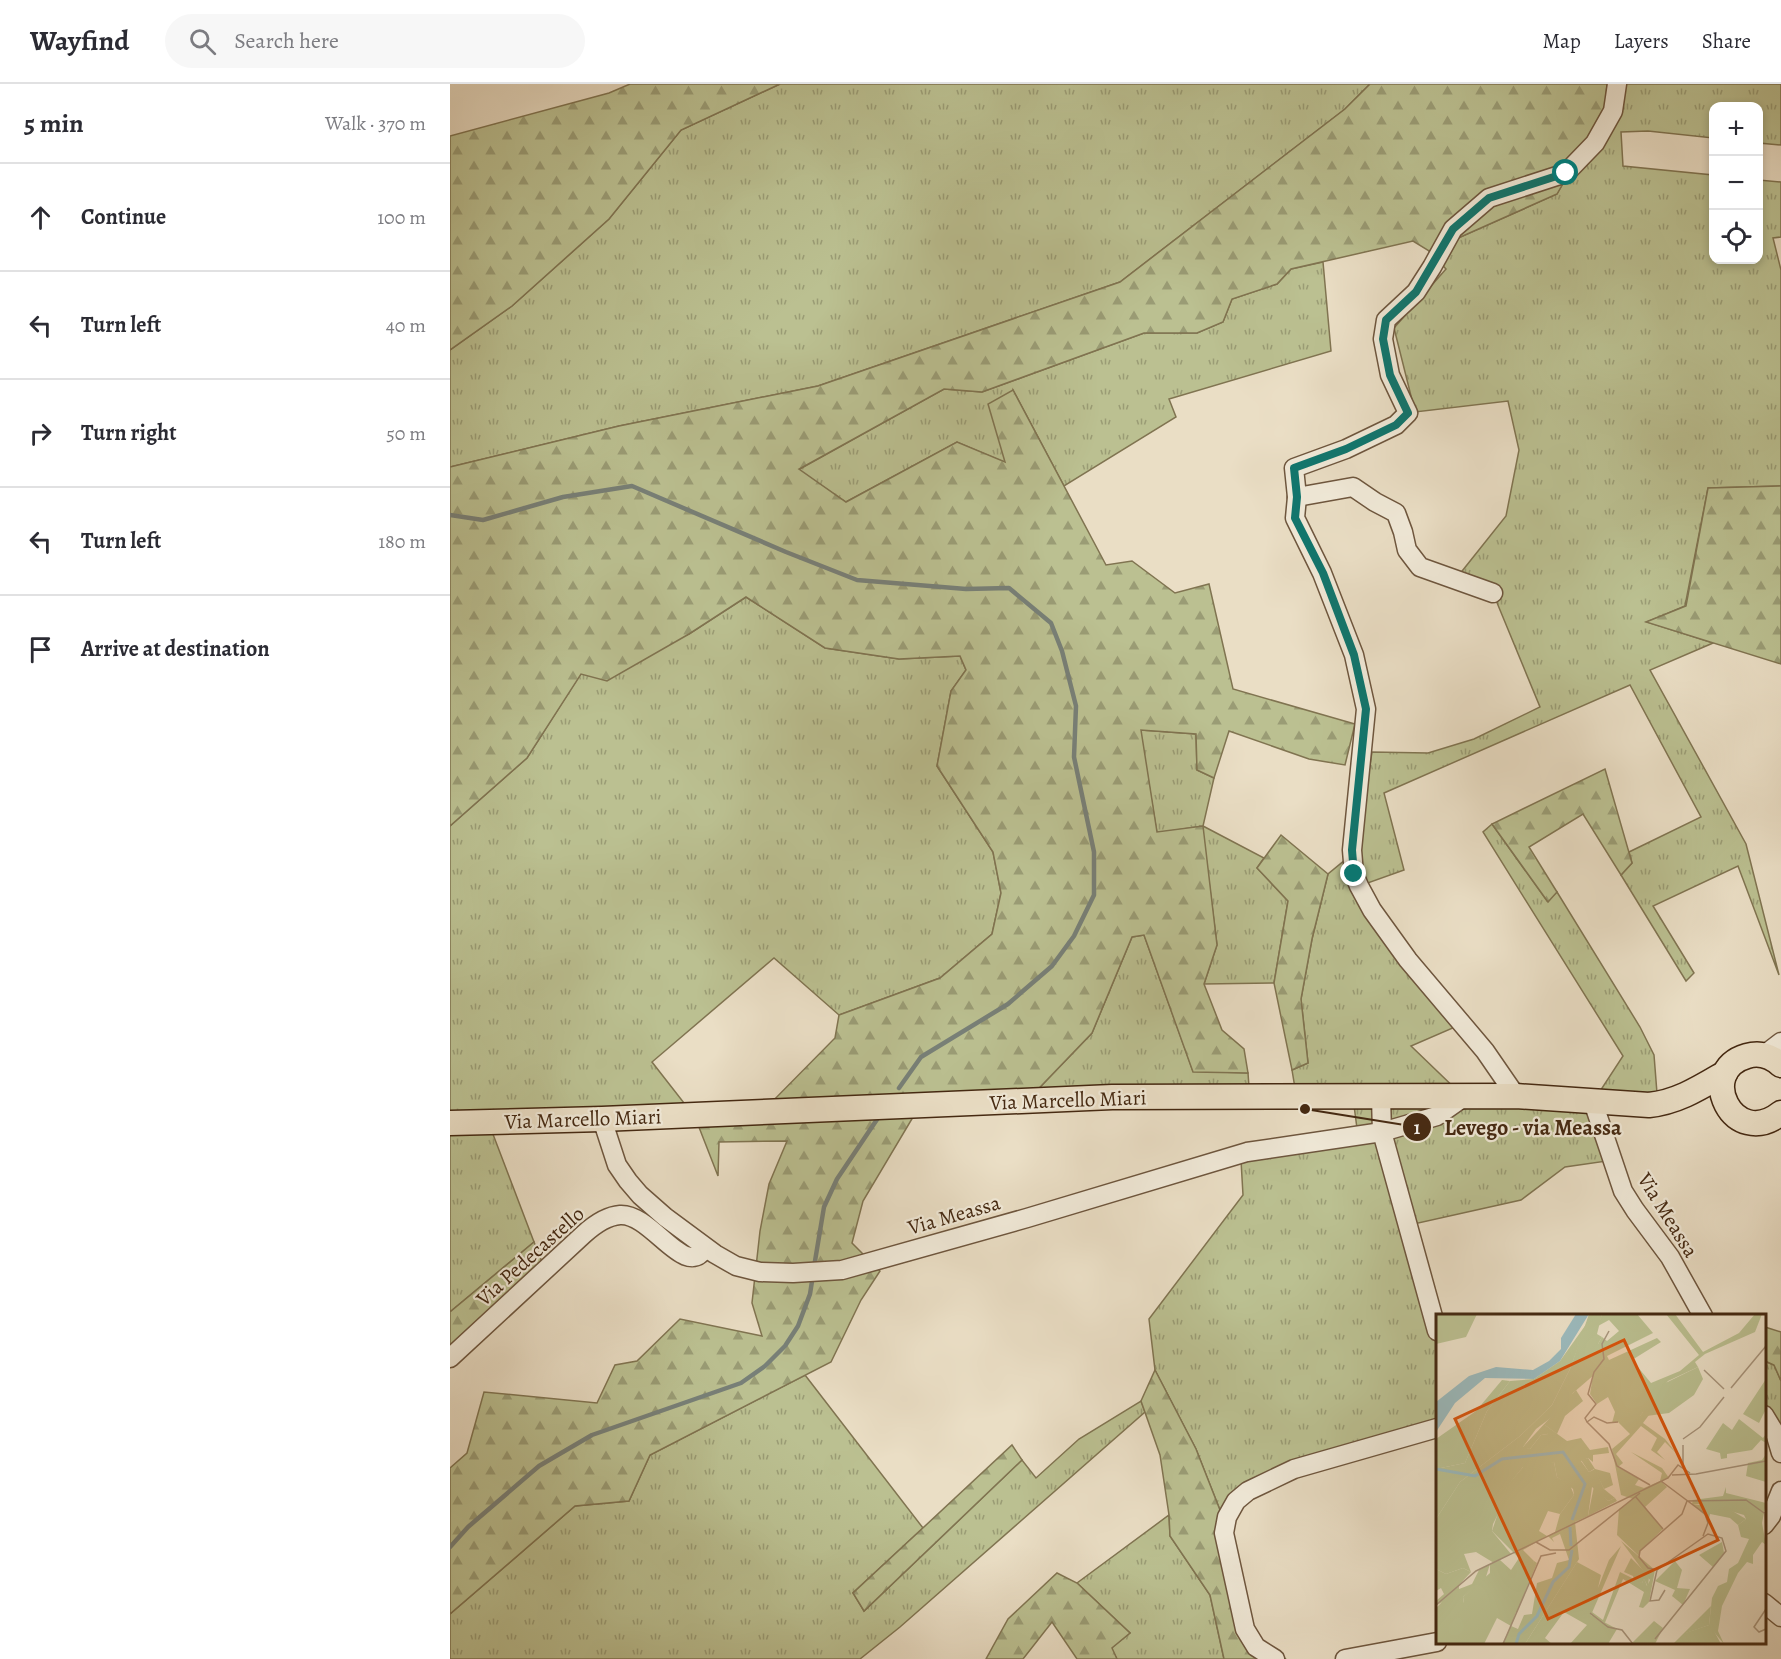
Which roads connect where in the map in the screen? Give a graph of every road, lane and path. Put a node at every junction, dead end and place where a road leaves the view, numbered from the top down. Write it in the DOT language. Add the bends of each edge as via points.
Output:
graph roads {
  1 [pos="1617,84"];
  2 [pos="1297,497"];
  3 [pos="1493,592"];
  4 [pos="1775,1054"];
  5 [pos="1725,1073"];
  6 [pos="1381,1096"];
  7 [pos="1516,1096"];
  8 [pos="1685,1096"];
  9 [pos="1464,1097"];
  10 [pos="1724,1100"];
  11 [pos="1593,1102"];
  12 [pos="602,1119"];
  13 [pos="1775,1122"];
  14 [pos="450,1123"];
  15 [pos="1382,1132"];
  16 [pos="705,1248"];
  17 [pos="1701,1314"];
  18 [pos="1436,1327"];
  19 [pos="450,1358"];
  20 [pos="1766,1418"];
  21 [pos="1436,1428"];
  22 [pos="1781,1453"];
  23 [pos="1781,1491"];
  24 [pos="1766,1522"];
  25 [pos="1766,1605"];
  26 [pos="1781,1617"];
  27 [pos="1436,1642"];
  28 [pos="1275,1659"];
  29 [pos="1345,1659"];
  1 -- 2 [label="street" via="1613,111 1595,143 1566,173 1489,198 1453,229 1416,292 1386,320 1383,339 1390,375 1408,413 1396,425 1294,468"];
  2 -- 3 [label="street" via="1353,487 1396,513 1407,550 1419,567"];
  2 -- 7 [label="street" via="1295,518 1323,573 1354,655 1366,709 1352,850 1354,874 1372,910 1408,960 1485,1051"];
  4 -- 5 [label="main road, Via Marcello Miari" via="1742,1057"];
  5 -- 8 [label="main road, Via Marcello Miari"];
  5 -- 10 [label="main road"];
  6 -- 9 [label="main road, Via Marcello Miari"];
  6 -- 12 [label="main road, Via Marcello Miari" via="1112,1097"];
  6 -- 15 [label="street"];
  7 -- 9 [label="main road, Via Marcello Miari"];
  7 -- 11 [label="main road, Via Marcello Miari"];
  8 -- 10 [label="main road, Via Marcello Miari" via="1706,1094"];
  8 -- 11 [label="main road, Via Marcello Miari" via="1649,1105"];
  9 -- 15 [label="street, Via Meassa" via="1437,1116"];
  10 -- 13 [label="main road" via="1735,1117 1744,1122"];
  11 -- 17 [label="street, Via Meassa" via="1623,1191 1670,1257"];
  12 -- 14 [label="main road, Via Marcello Miari"];
  12 -- 16 [label="street, Via Meassa" via="617,1165 628,1181"];
  15 -- 16 [label="street, Via Meassa" via="1247,1152 842,1270 771,1273 725,1261"];
  15 -- 18 [label="street"];
  16 -- 19 [label="street, Via Pedecastello" via="698,1256 688,1257 638,1219 619,1215 602,1221"];
  20 -- 22 [label="street"];
  21 -- 28 [label="street" via="1293,1469 1236,1501 1224,1533 1245,1629 1257,1647"];
  23 -- 24 [label="street"];
  25 -- 26 [label="street"];
  27 -- 29 [label="street"];
}
